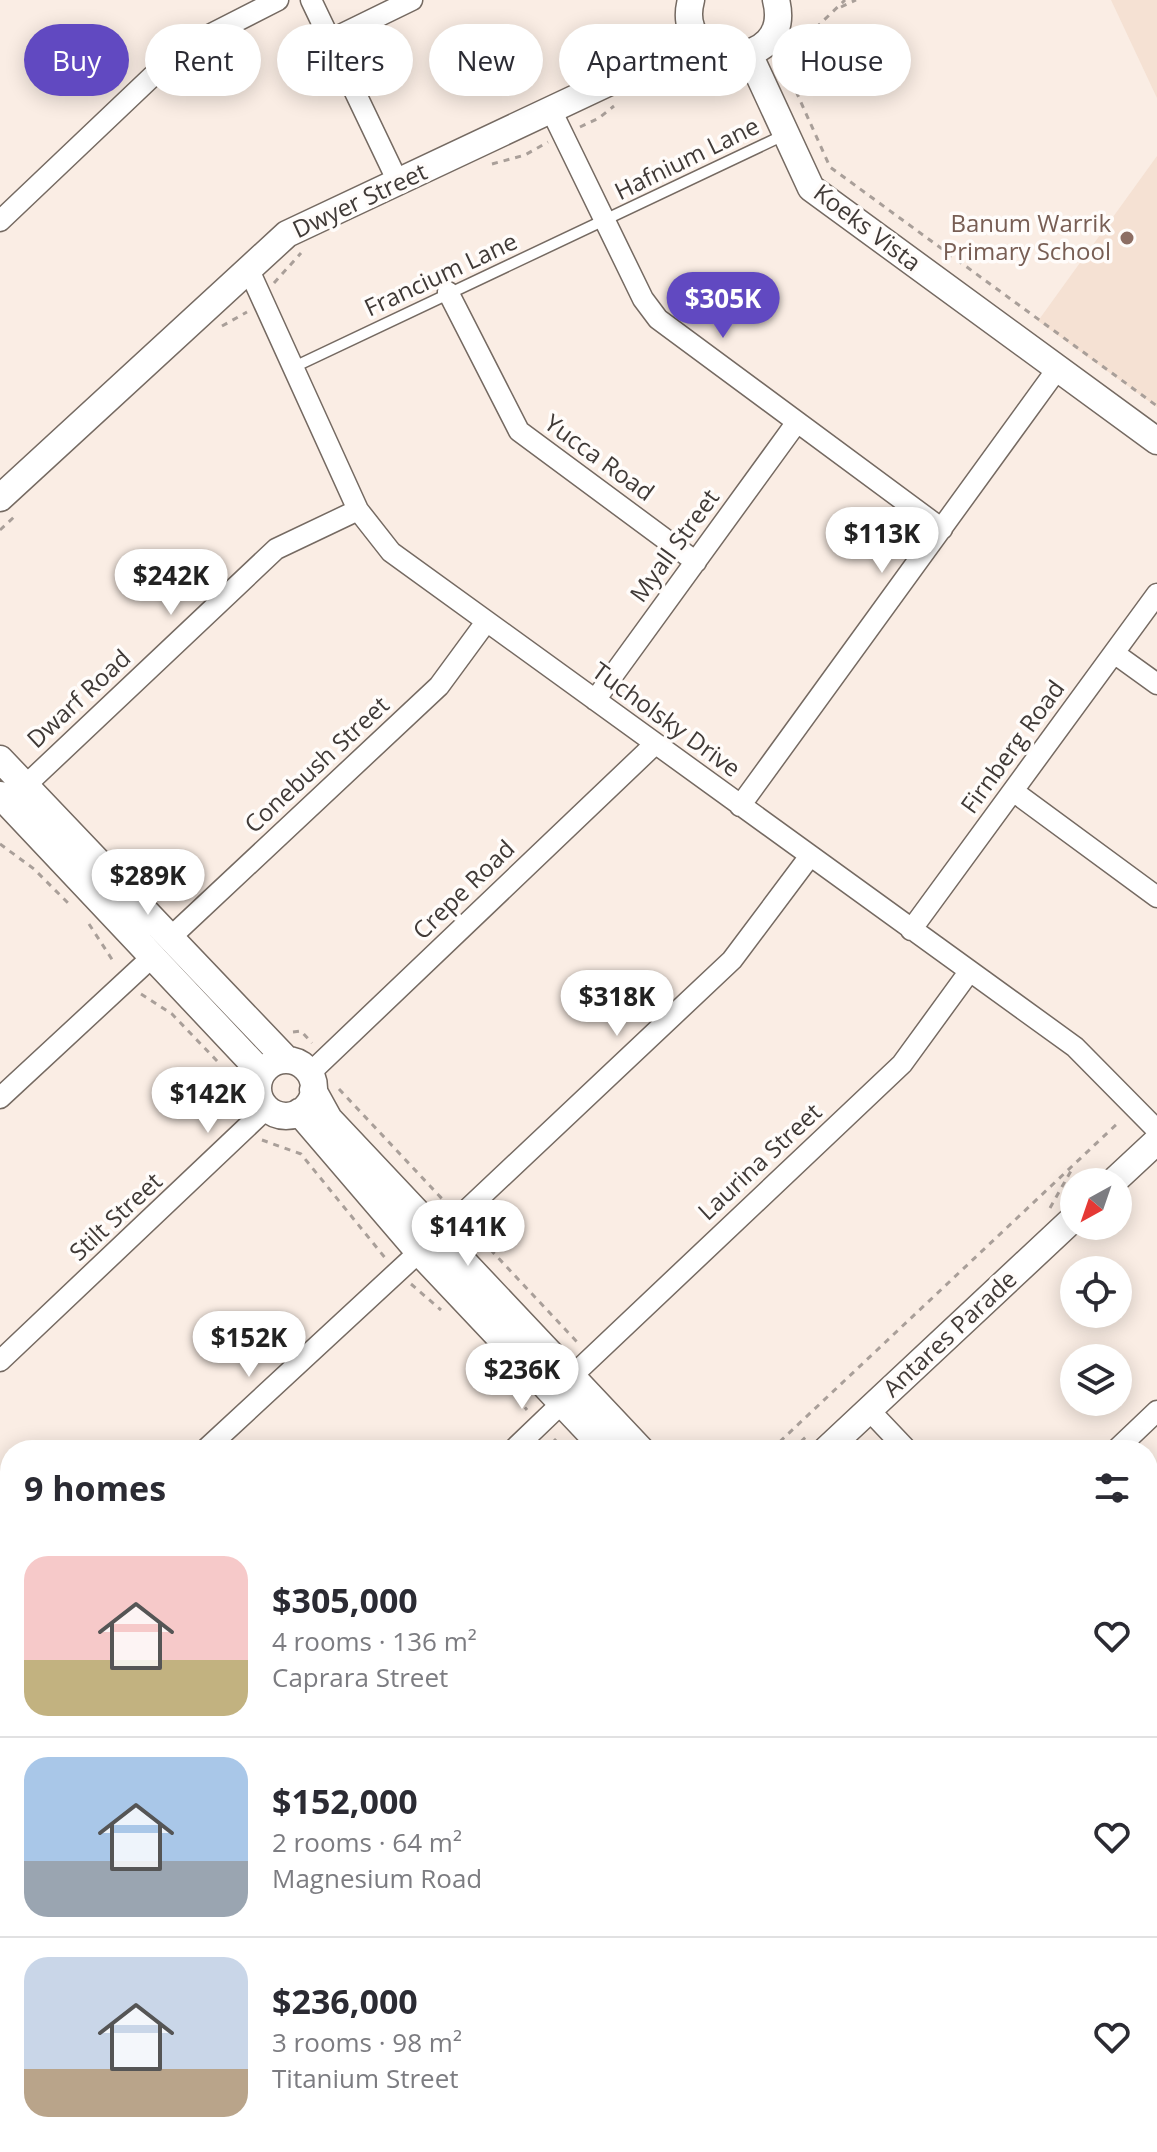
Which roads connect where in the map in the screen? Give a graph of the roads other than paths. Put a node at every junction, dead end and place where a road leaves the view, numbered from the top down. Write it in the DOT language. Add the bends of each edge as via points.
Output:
graph roads {
  1 [pos="278,0"];
  2 [pos="311,0"];
  3 [pos="412,0"];
  4 [pos="691,0"];
  5 [pos="796,0"];
  6 [pos="777,10"];
  7 [pos="322,24"];
  8 [pos="363,24"];
  9 [pos="691,24"];
  10 [pos="756,48"];
  11 [pos="756,69"];
  12 [pos="357,96"];
  13 [pos="581,96"];
  14 [pos="551,110"];
  15 [pos="786,133"];
  16 [pos="398,182"];
  17 [pos="0,221"];
  18 [pos="606,221"];
  19 [pos="248,268"];
  20 [pos="448,292"];
  21 [pos="294,367"];
  22 [pos="1058,368"];
  23 [pos="797,422"];
  24 [pos="1157,441"];
  25 [pos="12,503"];
  26 [pos="358,510"];
  27 [pos="942,529"];
  28 [pos="696,562"];
  29 [pos="1157,594"];
  30 [pos="486,622"];
  31 [pos="1114,653"];
  32 [pos="1157,684"];
  33 [pos="595,700"];
  34 [pos="655,744"];
  35 [pos="0,759"];
  36 [pos="1013,791"];
  37 [pos="8,797"];
  38 [pos="740,806"];
  39 [pos="810,856"];
  40 [pos="1157,897"];
  41 [pos="911,930"];
  42 [pos="172,936"];
  43 [pos="151,958"];
  44 [pos="969,972"];
  45 [pos="287,1060"];
  46 [pos="262,1073"];
  47 [pos="307,1092"];
  48 [pos="0,1098"];
  49 [pos="257,1117"];
  50 [pos="1157,1130"];
  51 [pos="1157,1141"];
  52 [pos="1128,1168"];
  53 [pos="1060,1231"];
  54 [pos="440,1235"];
  55 [pos="419,1252"];
  56 [pos="0,1361"];
  57 [pos="572,1376"];
  58 [pos="562,1403"];
  59 [pos="869,1410"];
  60 [pos="1157,1411"];
  61 [pos="820,1439"];
  62 [pos="216,1440"];
  63 [pos="523,1440"];
  64 [pos="597,1440"];
  65 [pos="632,1440"];
  66 [pos="898,1440"];
  67 [pos="1127,1440"];
  1 -- 17 [label="street" via="180,50"];
  2 -- 7 [label="street"];
  3 -- 8 [label="street"];
  4 -- 9 [label="street"];
  5 -- 6 [label="street"];
  6 -- 10 [label="street" via="773,34"];
  11 -- 15 [label="street, Koeks Vista"];
  12 -- 16 [label="street"];
  13 -- 14 [label="street, Dwyer Street"];
  14 -- 16 [label="street, Dwyer Street"];
  14 -- 18 [label="street"];
  15 -- 18 [label="lane, Hafnium Lane"];
  15 -- 22 [label="street, Koeks Vista" via="811,188"];
  16 -- 19 [label="street, Dwyer Street" via="287,234"];
  18 -- 20 [label="lane, Francium Lane"];
  18 -- 23 [label="street" via="658,319"];
  19 -- 21 [label="street, Tucholsky Drive"];
  19 -- 25 [label="street, Dwyer Street"];
  20 -- 21 [label="lane, Francium Lane"];
  20 -- 28 [label="street, Yucca Road" via="519,431"];
  21 -- 26 [label="street, Tucholsky Drive"];
  22 -- 24 [label="street, Koeks Vista"];
  22 -- 27 [label="street"];
  23 -- 27 [label="street"];
  23 -- 28 [label="street, Myall Street"];
  26 -- 30 [label="street, Tucholsky Drive" via="391,552"];
  26 -- 37 [label="street, Dwarf Road" via="276,549"];
  27 -- 38 [label="street"];
  28 -- 33 [label="street, Myall Street"];
  29 -- 31 [label="street, Firnberg Road"];
  30 -- 33 [label="street, Tucholsky Drive"];
  30 -- 42 [label="street, Conebush Street" via="439,686"];
  31 -- 32 [label="street"];
  31 -- 36 [label="street, Firnberg Road"];
  33 -- 34 [label="street, Tucholsky Drive"];
  34 -- 38 [label="street, Tucholsky Drive"];
  34 -- 47 [label="street, Crepe Road"];
  35 -- 37 [label="street"];
  36 -- 40 [label="street"];
  36 -- 41 [label="street, Firnberg Road"];
  37 -- 42 [label="street"];
  37 -- 43 [label="street"];
  38 -- 39 [label="street, Tucholsky Drive"];
  39 -- 41 [label="street, Tucholsky Drive"];
  39 -- 54 [label="street" via="732,960"];
  41 -- 44 [label="street, Tucholsky Drive"];
  42 -- 45 [label="street"];
  43 -- 46 [label="street"];
  43 -- 48 [label="street"];
  44 -- 50 [label="street, Tucholsky Drive" via="1075,1047"];
  44 -- 57 [label="street, Laurina Street" via="902,1064"];
  45 -- 46 [label="street" via="268,1065"];
  45 -- 47 [label="street" via="296,1062"];
  46 -- 49 [label="street"];
  47 -- 49 [label="street" via="282,1115"];
  47 -- 54 [label="street"];
  47 -- 55 [label="street"];
  49 -- 56 [label="street, Stilt Street"];
  51 -- 52 [label="street"];
  53 -- 59 [label="street, Antares Parade"];
  54 -- 57 [label="street"];
  55 -- 58 [label="street"];
  55 -- 62 [label="street"];
  57 -- 65 [label="street"];
  58 -- 63 [label="street"];
  58 -- 64 [label="street"];
  59 -- 61 [label="street, Antares Parade"];
  59 -- 66 [label="street"];
  60 -- 67 [label="street"];
}
